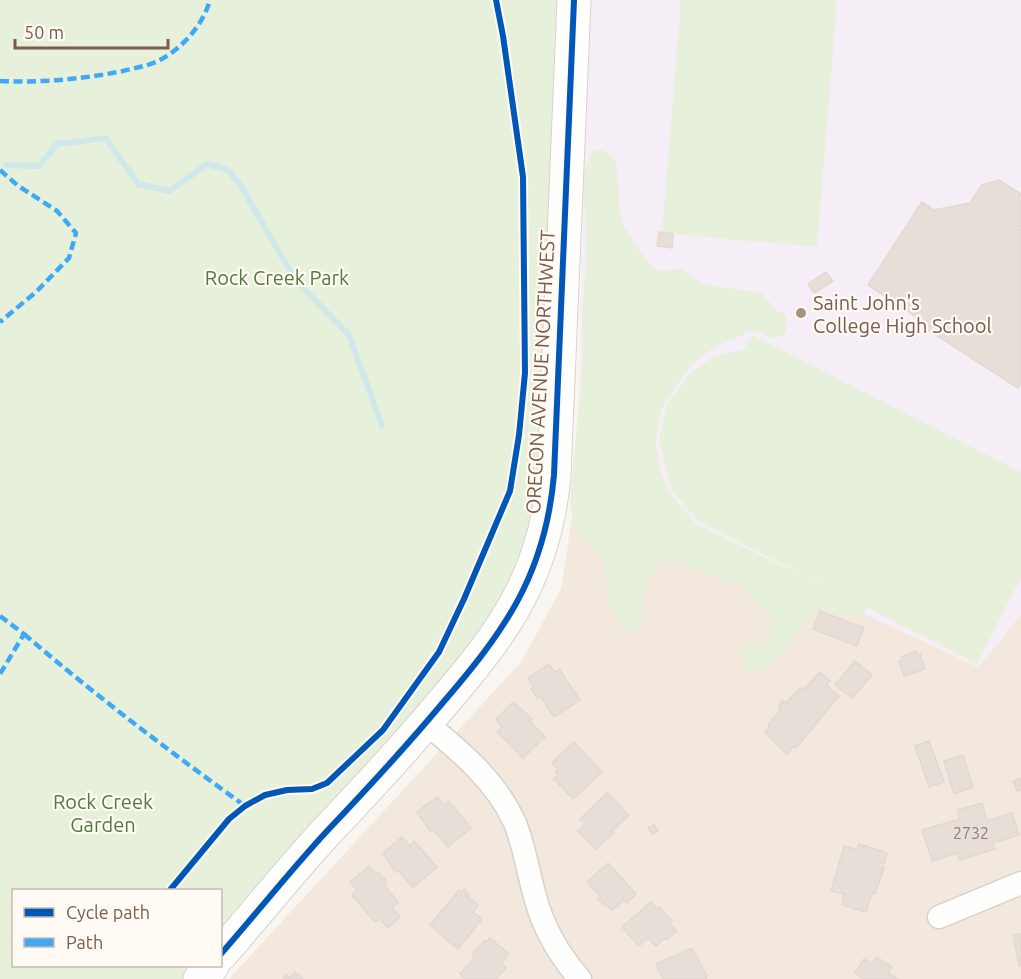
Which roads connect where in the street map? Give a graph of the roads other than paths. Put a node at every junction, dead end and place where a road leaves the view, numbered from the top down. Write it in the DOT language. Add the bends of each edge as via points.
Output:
graph roads {
  1 [pos="574,0"];
  2 [pos="426,723"];
  3 [pos="1021,883"];
  4 [pos="939,917"];
  5 [pos="222,953"];
  6 [pos="211,967"];
  7 [pos="200,979"];
  8 [pos="580,979"];
  1 -- 2 [label="street, OREGON AVENUE NORTHWEST" via="549,519 522,596 475,666"];
  2 -- 5 [label="street, OREGON AVENUE NORTHWEST"];
  2 -- 8 [label="street" via="464,754 506,805 523,845 543,921"];
  3 -- 4 [label="street"];
  6 -- 7 [label="street"];
}
